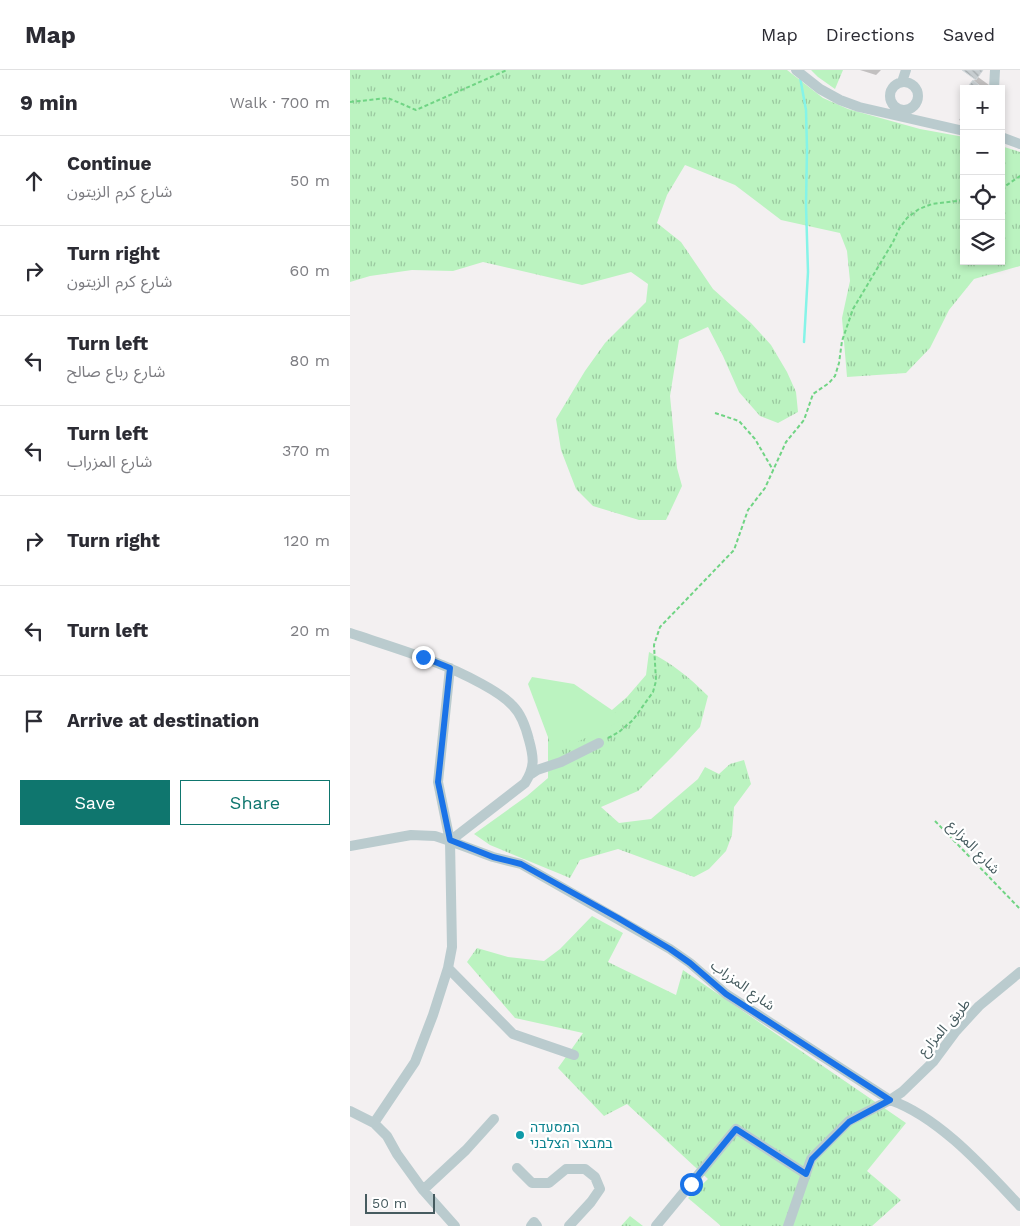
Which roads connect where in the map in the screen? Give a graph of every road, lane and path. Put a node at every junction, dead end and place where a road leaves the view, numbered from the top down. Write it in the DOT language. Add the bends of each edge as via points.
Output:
graph roads {
  1 [pos="508,70"];
  2 [pos="796,70"];
  3 [pos="906,70"];
  4 [pos="995,70"];
  5 [pos="902,82"];
  6 [pos="994,85"];
  7 [pos="350,102"];
  8 [pos="960,129"];
  9 [pos="1005,138"];
  10 [pos="1020,144"];
  11 [pos="1020,176"];
  12 [pos="1005,186"];
  13 [pos="960,200"];
  14 [pos="715,413"];
  15 [pos="773,470"];
  16 [pos="350,634"];
  17 [pos="450,668"];
  18 [pos="599,743"];
  19 [pos="531,774"];
  20 [pos="935,821"];
  21 [pos="450,840"];
  22 [pos="350,846"];
  23 [pos="1020,909"];
  24 [pos="448,968"];
  25 [pos="1020,972"];
  26 [pos="574,1056"];
  27 [pos="890,1100"];
  28 [pos="350,1111"];
  29 [pos="494,1120"];
  30 [pos="374,1123"];
  31 [pos="517,1168"];
  32 [pos="806,1174"];
  33 [pos="423,1190"];
  34 [pos="1020,1206"];
  35 [pos="455,1226"];
  36 [pos="531,1226"];
  37 [pos="537,1226"];
  38 [pos="569,1226"];
  39 [pos="656,1226"];
  40 [pos="788,1226"];
  1 -- 7 [label="path" via="416,110 388,98"];
  2 -- 8 [label="street" via="820,89 859,107"];
  3 -- 5 [label="street"];
  4 -- 6 [label="street"];
  9 -- 10 [label="street"];
  11 -- 12 [label="path"];
  13 -- 15 [label="path" via="919,209 899,229 853,309 834,376 813,394 804,420 786,442"];
  14 -- 15 [label="path" via="739,422 755,439"];
  15 -- 18 [label="path" via="765,488 748,510 734,550 660,627 654,645 656,681 653,692 633,720"];
  16 -- 17 [label="street"];
  17 -- 19 [label="street" via="494,691 520,713 534,757"];
  17 -- 21 [label="street" via="438,782"];
  18 -- 19 [label="street"];
  19 -- 21 [label="street" via="526,783"];
  20 -- 23 [label="path, شارع المزارع"];
  21 -- 22 [label="street, شارع المزراب" via="411,835"];
  21 -- 24 [label="street" via="452,947"];
  21 -- 27 [label="street, شارع المزراب" via="521,864 618,918 670,949 726,994"];
  24 -- 26 [label="street" via="513,1034"];
  24 -- 30 [label="street" via="415,1062"];
  25 -- 27 [label="street, طريق المزارع" via="979,1006 933,1062"];
  27 -- 32 [label="street, طريق المزارع" via="849,1122 812,1159"];
  27 -- 34 [label="street, شارع المزراب" via="924,1117 986,1170"];
  28 -- 30 [label="street"];
  29 -- 33 [label="street"];
  30 -- 33 [label="street" via="387,1136"];
  31 -- 38 [label="street" via="532,1183 550,1183 566,1169 585,1169 595,1177 600,1189"];
  32 -- 39 [label="street" via="736,1129"];
  32 -- 40 [label="street, طريق المزارع"];
  33 -- 35 [label="street"];
  36 -- 37 [label="street" via="534,1222"];
}
